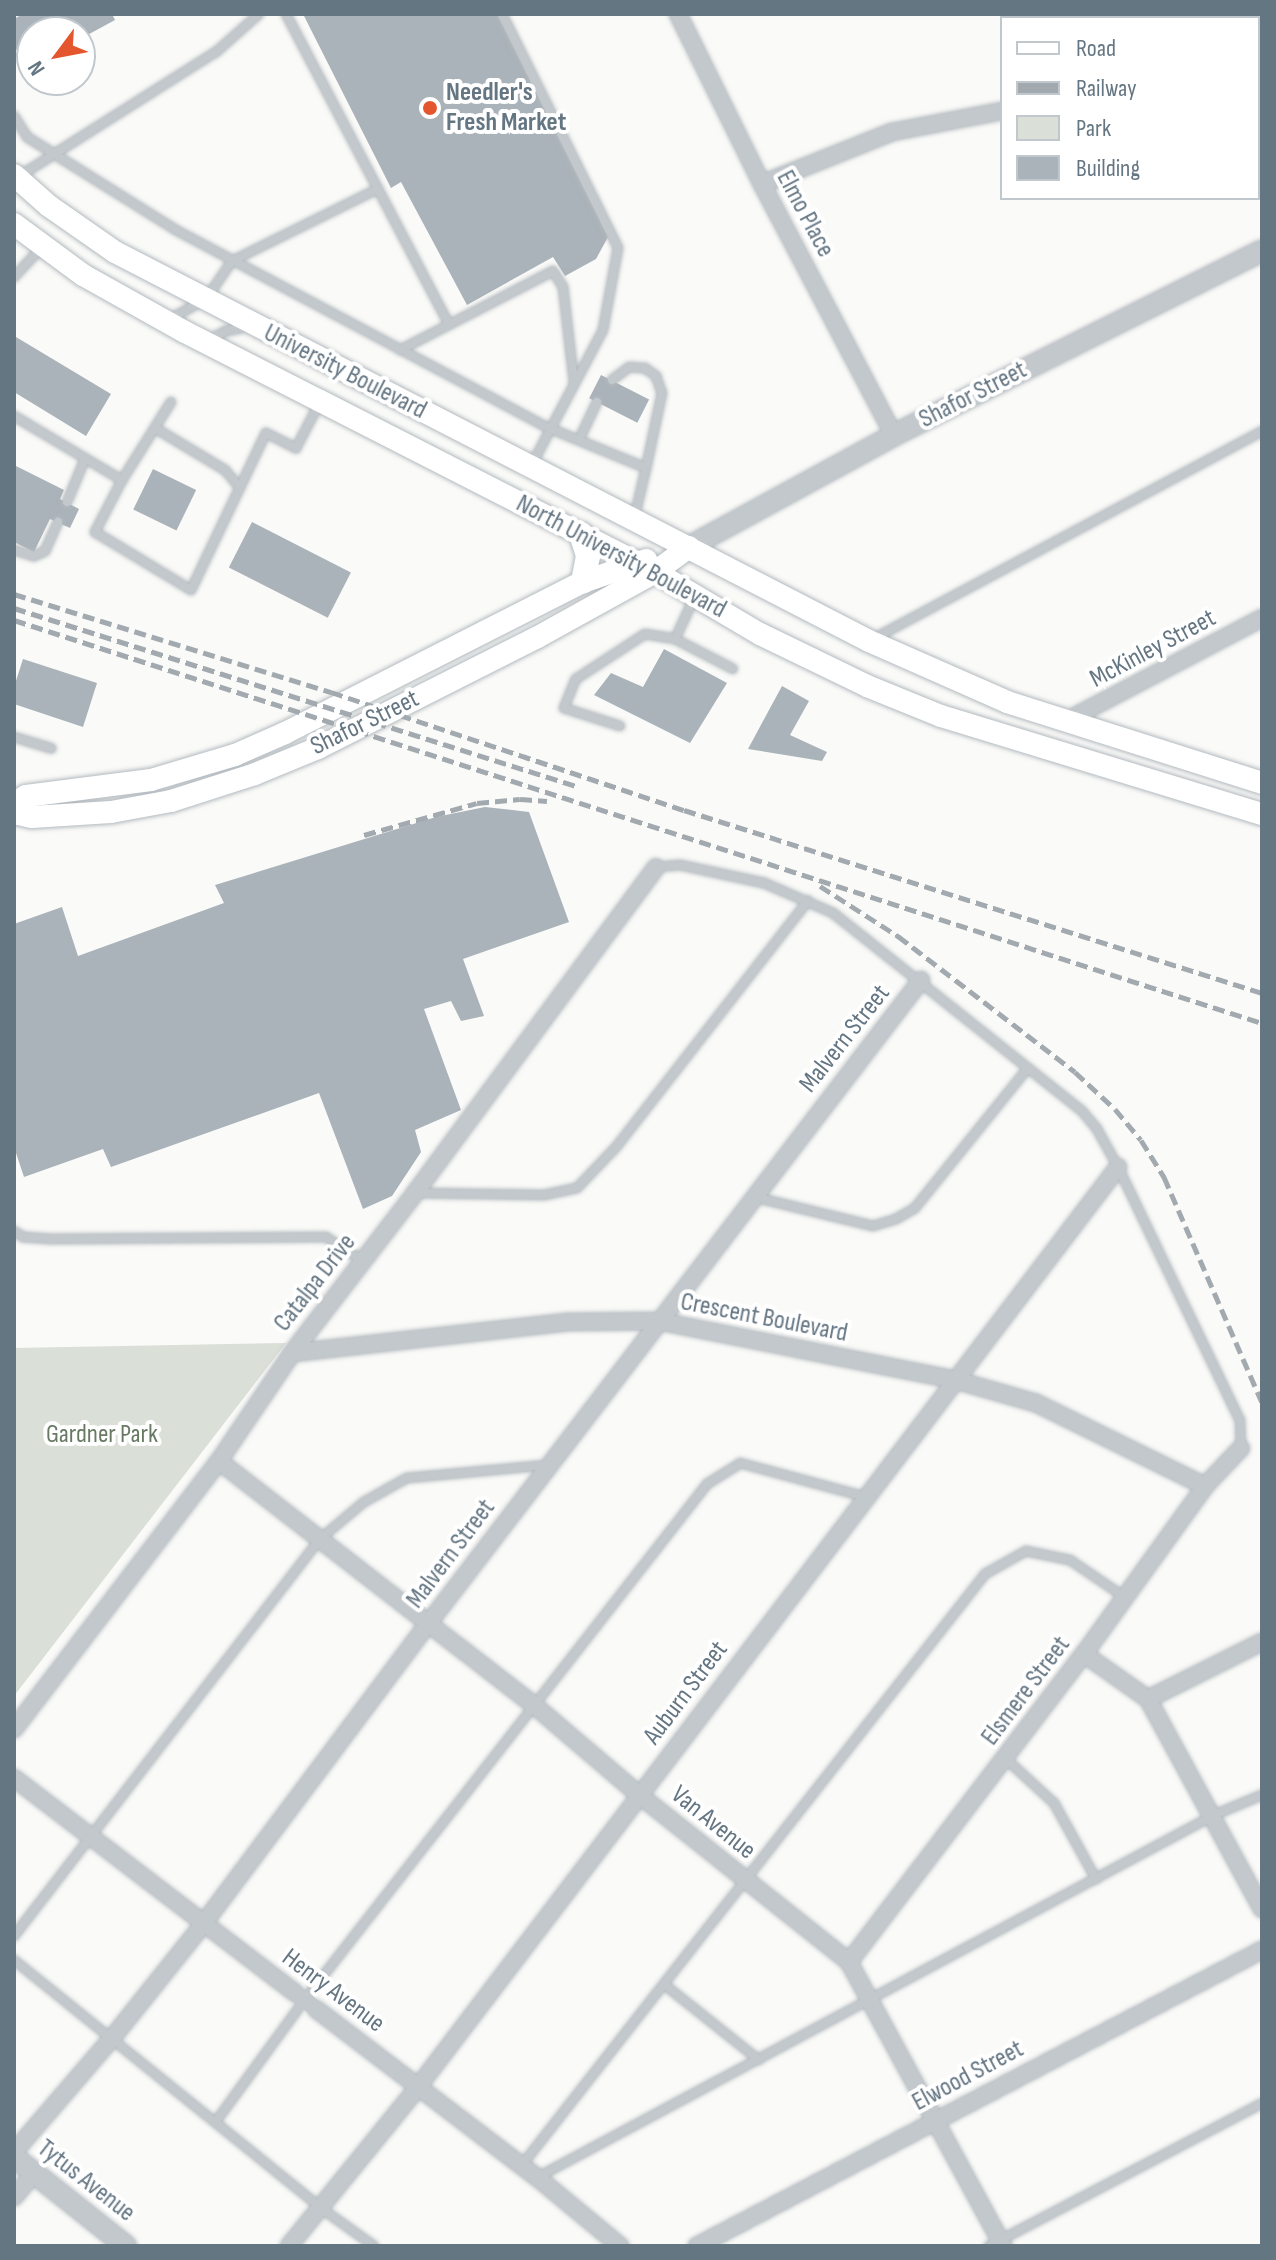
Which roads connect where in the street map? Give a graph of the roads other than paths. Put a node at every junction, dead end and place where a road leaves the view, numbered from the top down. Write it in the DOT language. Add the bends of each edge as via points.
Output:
graph roads {
  1 [pos="259,14"];
  2 [pos="286,14"];
  3 [pos="502,14"];
  4 [pos="678,14"];
  5 [pos="1000,111"];
  6 [pos="14,116"];
  7 [pos="54,153"];
  8 [pos="16,176"];
  9 [pos="762,184"];
  10 [pos="378,189"];
  11 [pos="14,224"];
  12 [pos="43,246"];
  13 [pos="1262,251"];
  14 [pos="232,261"];
  15 [pos="14,277"];
  16 [pos="206,299"];
  17 [pos="166,321"];
  18 [pos="449,324"];
  19 [pos="255,326"];
  20 [pos="205,342"];
  21 [pos="400,350"];
  22 [pos="612,380"];
  23 [pos="574,382"];
  24 [pos="171,402"];
  25 [pos="320,402"];
  26 [pos="597,402"];
  27 [pos="14,416"];
  28 [pos="155,428"];
  29 [pos="549,428"];
  30 [pos="1262,431"];
  31 [pos="894,435"];
  32 [pos="579,440"];
  33 [pos="85,459"];
  34 [pos="531,467"];
  35 [pos="646,468"];
  36 [pos="122,480"];
  37 [pos="240,488"];
  38 [pos="67,502"];
  39 [pos="634,519"];
  40 [pos="58,522"];
  41 [pos="581,534"];
  42 [pos="689,547"];
  43 [pos="14,550"];
  44 [pos="646,567"];
  45 [pos="583,582"];
  46 [pos="695,595"];
  47 [pos="1262,618"];
  48 [pos="675,639"];
  49 [pos="869,641"];
  50 [pos="733,669"];
  51 [pos="1066,721"];
  52 [pos="620,726"];
  53 [pos="14,737"];
  54 [pos="51,748"];
  55 [pos="1262,783"];
  56 [pos="14,804"];
  57 [pos="14,813"];
  58 [pos="1262,814"];
  59 [pos="656,867"];
  60 [pos="808,901"];
  61 [pos="921,980"];
  62 [pos="1027,1069"];
  63 [pos="1118,1167"];
  64 [pos="415,1193"];
  65 [pos="753,1197"];
  66 [pos="14,1231"];
  67 [pos="363,1261"];
  68 [pos="658,1321"];
  69 [pos="292,1353"];
  70 [pos="955,1380"];
  71 [pos="1241,1448"];
  72 [pos="219,1461"];
  73 [pos="549,1465"];
  74 [pos="1205,1486"];
  75 [pos="866,1497"];
  76 [pos="320,1539"];
  77 [pos="1126,1598"];
  78 [pos="428,1624"];
  79 [pos="1262,1642"];
  80 [pos="1084,1654"];
  81 [pos="1148,1699"];
  82 [pos="535,1706"];
  83 [pos="14,1729"];
  84 [pos="1005,1758"];
  85 [pos="14,1778"];
  86 [pos="638,1794"];
  87 [pos="1262,1795"];
  88 [pos="1214,1815"];
  89 [pos="91,1836"];
  90 [pos="1096,1879"];
  91 [pos="747,1881"];
  92 [pos="1262,1909"];
  93 [pos="204,1923"];
  94 [pos="14,1936"];
  95 [pos="1262,1950"];
  96 [pos="14,1960"];
  97 [pos="849,1962"];
  98 [pos="665,1985"];
  99 [pos="871,2000"];
  100 [pos="113,2037"];
  101 [pos="759,2060"];
  102 [pos="418,2087"];
  103 [pos="1262,2103"];
  104 [pos="217,2120"];
  105 [pos="936,2120"];
  106 [pos="14,2155"];
  107 [pos="521,2166"];
  108 [pos="34,2173"];
  109 [pos="538,2178"];
  110 [pos="14,2197"];
  111 [pos="321,2208"];
  112 [pos="997,2244"];
  113 [pos="126,2246"];
  114 [pos="289,2246"];
  115 [pos="374,2246"];
  116 [pos="620,2246"];
  117 [pos="697,2246"];
  1 -- 7 [label="lane" via="216,52"];
  2 -- 10 [label="lane"];
  3 -- 23 [label="lane" via="618,248 603,330"];
  4 -- 9 [label="street, Elmo Place"];
  5 -- 9 [label="street" via="892,132"];
  6 -- 7 [label="lane" via="27,137"];
  7 -- 8 [label="lane"];
  7 -- 14 [label="lane"];
  8 -- 16 [label="main road, University Boulevard" via="115,252"];
  9 -- 31 [label="street, Elmo Place"];
  10 -- 14 [label="lane"];
  10 -- 18 [label="lane"];
  11 -- 12 [label="main road, North University Boulevard"];
  12 -- 15 [label="lane"];
  12 -- 17 [label="main road, North University Boulevard"];
  13 -- 31 [label="street, Shafor Street"];
  14 -- 16 [label="lane"];
  14 -- 21 [label="lane"];
  16 -- 17 [label="lane"];
  16 -- 19 [label="main road, University Boulevard"];
  17 -- 20 [label="main road, North University Boulevard"];
  18 -- 21 [label="lane"];
  18 -- 23 [label="lane" via="553,271 563,287"];
  19 -- 20 [label="lane" via="226,331"];
  19 -- 34 [label="main road, University Boulevard"];
  20 -- 25 [label="main road, North University Boulevard"];
  21 -- 29 [label="lane"];
  22 -- 35 [label="lane" via="629,367 645,368 656,376 662,393"];
  23 -- 29 [label="lane"];
  24 -- 28 [label="lane"];
  25 -- 37 [label="lane" via="296,448 266,433"];
  25 -- 41 [label="main road, North University Boulevard"];
  26 -- 32 [label="lane"];
  27 -- 33 [label="lane"];
  28 -- 36 [label="lane"];
  28 -- 37 [label="lane" via="225,470"];
  29 -- 32 [label="lane"];
  29 -- 34 [label="lane"];
  30 -- 49 [label="lane"];
  31 -- 42 [label="street, Shafor Street"];
  32 -- 35 [label="lane"];
  33 -- 36 [label="lane"];
  33 -- 38 [label="lane"];
  34 -- 39 [label="main road, University Boulevard"];
  35 -- 39 [label="lane"];
  36 -- 37 [label="lane" via="95,532 191,590"];
  39 -- 42 [label="main road, University Boulevard"];
  40 -- 43 [label="lane" via="45,551 34,556"];
  41 -- 44 [label="main road, North University Boulevard"];
  41 -- 45 [label="main road" via="588,556"];
  42 -- 44 [label="main road, Shafor Street"];
  42 -- 49 [label="main road, North University Boulevard"];
  44 -- 45 [label="main road, Shafor Street"];
  44 -- 46 [label="main road, North University Boulevard"];
  44 -- 57 [label="main road, Shafor Street" via="536,638 318,748 231,783 111,812 32,817"];
  45 -- 56 [label="main road, Shafor Street" via="235,755 151,780 26,796"];
  46 -- 48 [label="lane"];
  46 -- 58 [label="main road, North University Boulevard" via="773,640 941,716"];
  47 -- 51 [label="street, McKinley Street"];
  48 -- 50 [label="lane"];
  48 -- 52 [label="lane" via="645,634 576,679 564,708"];
  49 -- 51 [label="main road, North University Boulevard" via="1007,702"];
  51 -- 55 [label="main road, North University Boulevard"];
  53 -- 54 [label="lane"];
  59 -- 60 [label="lane" via="680,865 764,883"];
  59 -- 64 [label="street, Catalpa Drive"];
  60 -- 61 [label="lane" via="833,913"];
  60 -- 64 [label="lane" via="617,1146 577,1188 544,1195"];
  61 -- 62 [label="lane"];
  61 -- 65 [label="street, Malvern Street"];
  62 -- 63 [label="lane" via="1082,1111"];
  62 -- 65 [label="lane" via="915,1208 896,1219 873,1226"];
  63 -- 70 [label="street, Auburn Street"];
  63 -- 71 [label="lane" via="1240,1420"];
  64 -- 67 [label="street, Catalpa Drive"];
  65 -- 68 [label="street, Malvern Street"];
  66 -- 67 [label="lane" via="51,1239 326,1237"];
  67 -- 69 [label="street, Catalpa Drive"];
  68 -- 69 [label="street, Crescent Boulevard" via="570,1322"];
  68 -- 70 [label="street, Crescent Boulevard"];
  68 -- 73 [label="street, Malvern Street"];
  69 -- 72 [label="street, Catalpa Drive"];
  70 -- 74 [label="street, Crescent Boulevard" via="1036,1403"];
  70 -- 75 [label="street, Auburn Street"];
  71 -- 74 [label="street, Elsmere Street"];
  72 -- 76 [label="street, Van Avenue"];
  72 -- 83 [label="street, Catalpa Drive"];
  73 -- 76 [label="lane" via="407,1478 364,1502"];
  73 -- 78 [label="street, Malvern Street"];
  74 -- 77 [label="street, Elsmere Street"];
  75 -- 82 [label="lane" via="740,1463 707,1484"];
  75 -- 86 [label="street, Auburn Street"];
  76 -- 78 [label="street, Van Avenue"];
  76 -- 89 [label="lane"];
  77 -- 80 [label="street, Elsmere Street"];
  77 -- 91 [label="lane" via="1070,1560 1026,1551 985,1574"];
  78 -- 82 [label="street, Van Avenue"];
  78 -- 93 [label="street, Malvern Street"];
  79 -- 81 [label="street"];
  80 -- 81 [label="street"];
  80 -- 84 [label="street, Elsmere Street"];
  81 -- 88 [label="street"];
  82 -- 86 [label="street, Van Avenue"];
  82 -- 104 [label="lane"];
  84 -- 90 [label="lane" via="1054,1803"];
  84 -- 97 [label="street, Elsmere Street"];
  85 -- 89 [label="street, Henry Avenue"];
  86 -- 91 [label="street, Van Avenue"];
  86 -- 102 [label="street, Auburn Street"];
  87 -- 88 [label="lane"];
  88 -- 90 [label="lane"];
  88 -- 92 [label="street"];
  89 -- 93 [label="street, Henry Avenue"];
  89 -- 94 [label="lane"];
  90 -- 99 [label="lane"];
  91 -- 97 [label="street, Van Avenue"];
  91 -- 98 [label="lane"];
  93 -- 100 [label="street, Malvern Street"];
  93 -- 102 [label="street, Henry Avenue, bridge"];
  95 -- 105 [label="street, Elwood Street"];
  96 -- 100 [label="lane"];
  97 -- 99 [label="street, Van Avenue"];
  98 -- 101 [label="lane"];
  98 -- 107 [label="lane"];
  99 -- 101 [label="lane"];
  99 -- 105 [label="street, Van Avenue"];
  100 -- 104 [label="lane"];
  100 -- 106 [label="street, Malvern Street"];
  101 -- 109 [label="lane"];
  102 -- 107 [label="street, Henry Avenue"];
  102 -- 111 [label="street, Auburn Street"];
  103 -- 112 [label="lane"];
  104 -- 111 [label="lane"];
  105 -- 112 [label="street, Van Avenue"];
  105 -- 117 [label="street, Elwood Street"];
  106 -- 108 [label="street, Tytus Avenue"];
  107 -- 109 [label="street, Henry Avenue"];
  108 -- 110 [label="street"];
  108 -- 113 [label="street, Tytus Avenue"];
  109 -- 116 [label="street, Henry Avenue"];
  111 -- 114 [label="street, Auburn Street"];
  111 -- 115 [label="lane"];
}
